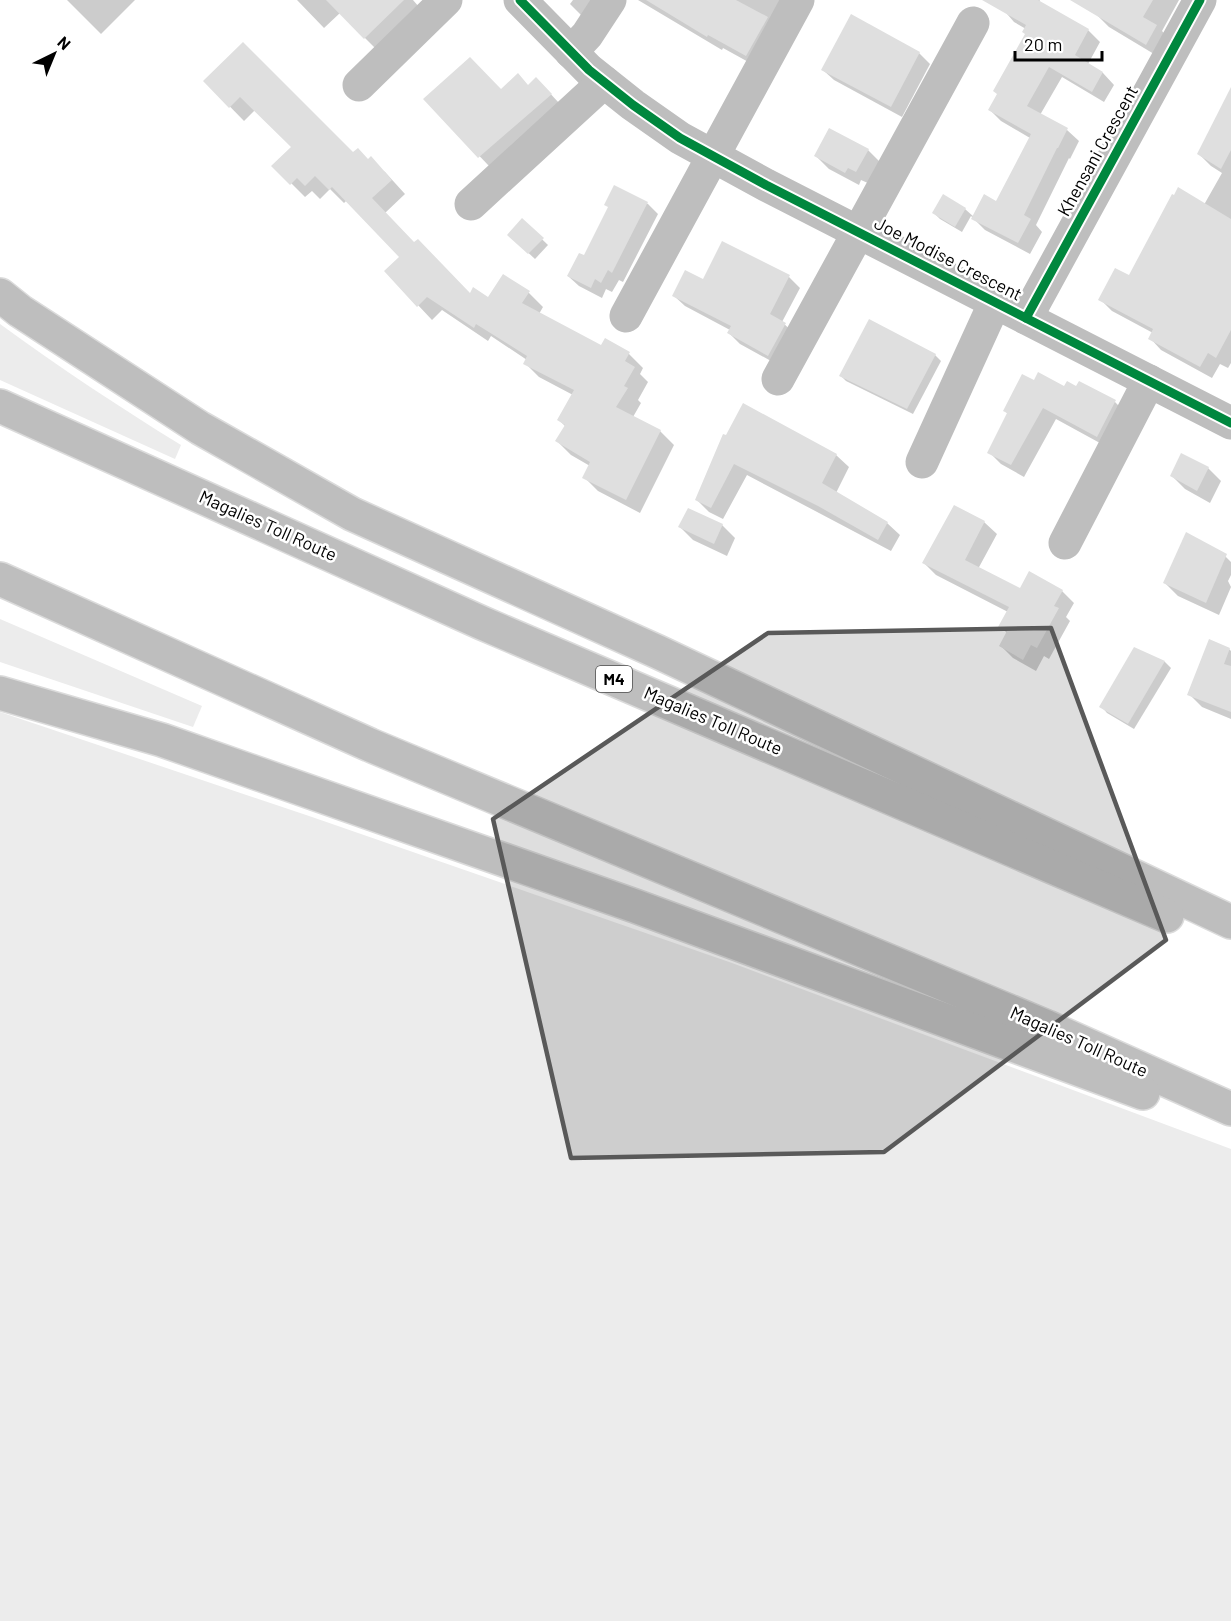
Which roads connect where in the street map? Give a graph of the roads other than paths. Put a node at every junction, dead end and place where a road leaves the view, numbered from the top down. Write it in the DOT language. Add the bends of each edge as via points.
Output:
graph roads {
  1 [pos="446,0"];
  2 [pos="520,0"];
  3 [pos="609,0"];
  4 [pos="798,0"];
  5 [pos="1200,0"];
  6 [pos="973,23"];
  7 [pos="571,52"];
  8 [pos="604,82"];
  9 [pos="359,85"];
  10 [pos="713,157"];
  11 [pos="471,204"];
  12 [pos="859,232"];
  13 [pos="0,295"];
  14 [pos="995,302"];
  15 [pos="626,316"];
  16 [pos="1026,318"];
  17 [pos="778,379"];
  18 [pos="1149,381"];
  19 [pos="0,406"];
  20 [pos="1227,412"];
  21 [pos="922,462"];
  22 [pos="1065,543"];
  23 [pos="0,579"];
  24 [pos="0,693"];
  25 [pos="1231,922"];
  26 [pos="1231,943"];
  27 [pos="1231,1109"];
  28 [pos="1231,1128"];
  1 -- 9 [label="main road"];
  2 -- 7 [label="main road, Joe Modise Crescent"];
  3 -- 7 [label="main road"];
  4 -- 10 [label="main road"];
  5 -- 16 [label="main road, Khensani Crescent"];
  6 -- 12 [label="main road, Joe Modise Crescent"];
  7 -- 8 [label="main road, Joe Modise Crescent"];
  8 -- 10 [label="main road, Joe Modise Crescent" via="680,138"];
  8 -- 11 [label="main road"];
  10 -- 12 [label="main road, Joe Modise Crescent"];
  10 -- 15 [label="main road"];
  12 -- 14 [label="main road, Joe Modise Crescent"];
  12 -- 17 [label="main road, Joe Modise Crescent"];
  13 -- 25 [label="main road" via="200,428 352,514 658,652"];
  14 -- 16 [label="main road, Joe Modise Crescent"];
  14 -- 21 [label="main road, Joe Modise Crescent"];
  16 -- 18 [label="main road, Joe Modise Crescent"];
  18 -- 20 [label="main road, Joe Modise Crescent"];
  18 -- 22 [label="main road"];
  19 -- 26 [label="main road, Magalies Toll Route / M4" via="482,623"];
  23 -- 27 [label="main road, Magalies Toll Route" via="370,745 1036,1023"];
  24 -- 28 [label="main road" via="162,740 613,898"];
}
